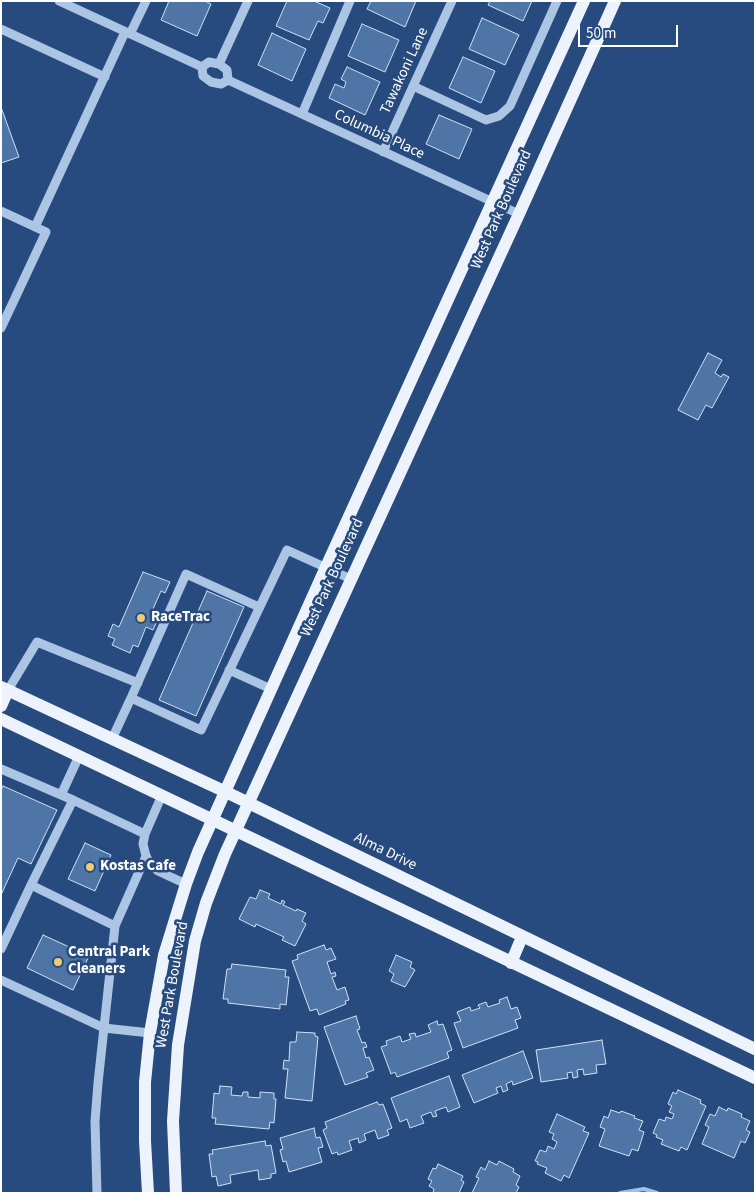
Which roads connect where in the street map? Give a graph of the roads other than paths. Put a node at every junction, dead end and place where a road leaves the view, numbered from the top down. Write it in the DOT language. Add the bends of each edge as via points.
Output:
graph roads {
  1 [pos="59,1"];
  2 [pos="146,1"];
  3 [pos="248,1"];
  4 [pos="350,1"];
  5 [pos="452,1"];
  6 [pos="557,1"];
  7 [pos="584,1"];
  8 [pos="614,1"];
  9 [pos="1,29"];
  10 [pos="128,33"];
  11 [pos="220,64"];
  12 [pos="202,67"];
  13 [pos="105,77"];
  14 [pos="228,80"];
  15 [pos="413,86"];
  16 [pos="302,114"];
  17 [pos="383,152"];
  18 [pos="492,202"];
  19 [pos="1,211"];
  20 [pos="519,214"];
  21 [pos="35,227"];
  22 [pos="1,328"];
  23 [pos="326,567"];
  24 [pos="351,579"];
  25 [pos="259,607"];
  26 [pos="229,670"];
  27 [pos="138,683"];
  28 [pos="5,689"];
  29 [pos="271,689"];
  30 [pos="131,698"];
  31 [pos="1,706"];
  32 [pos="1,719"];
  33 [pos="112,739"];
  34 [pos="79,756"];
  35 [pos="1,769"];
  36 [pos="226,792"];
  37 [pos="61,795"];
  38 [pos="162,795"];
  39 [pos="73,800"];
  40 [pos="249,804"];
  41 [pos="213,820"];
  42 [pos="236,830"];
  43 [pos="145,834"];
  44 [pos="146,856"];
  45 [pos="186,884"];
  46 [pos="31,885"];
  47 [pos="116,926"];
  48 [pos="522,937"];
  49 [pos="1,949"];
  50 [pos="511,963"];
  51 [pos="1,980"];
  52 [pos="104,1028"];
  53 [pos="150,1033"];
  54 [pos="755,1049"];
  55 [pos="755,1078"];
  56 [pos="97,1193"];
  57 [pos="148,1193"];
  58 [pos="176,1193"];
  1 -- 10 [label="street, Columbia Place"];
  2 -- 10 [label="street"];
  3 -- 11 [label="street"];
  4 -- 16 [label="street"];
  5 -- 15 [label="street, Tawakoni Lane"];
  6 -- 15 [label="street" via="510,106 499,116 486,120"];
  7 -- 18 [label="main road, West Park Boulevard"];
  8 -- 20 [label="main road, West Park Boulevard"];
  9 -- 13 [label="street"];
  10 -- 12 [label="street, Columbia Place"];
  10 -- 13 [label="street"];
  11 -- 12 [label="street" via="209,62"];
  11 -- 14 [label="street" via="227,70"];
  12 -- 14 [label="street, Columbia Place" via="203,76 211,82 221,84"];
  13 -- 21 [label="street"];
  14 -- 16 [label="street, Columbia Place"];
  15 -- 17 [label="street, Tawakoni Lane"];
  16 -- 17 [label="street, Columbia Place"];
  17 -- 18 [label="street, Columbia Place"];
  18 -- 20 [label="street, Columbia Place"];
  18 -- 23 [label="main road, West Park Boulevard"];
  19 -- 21 [label="street"];
  20 -- 24 [label="main road, West Park Boulevard"];
  21 -- 22 [label="street" via="46,232"];
  23 -- 24 [label="street"];
  23 -- 25 [label="street" via="287,550"];
  23 -- 29 [label="main road, West Park Boulevard"];
  24 -- 40 [label="main road, West Park Boulevard"];
  25 -- 26 [label="street"];
  25 -- 27 [label="street" via="186,574"];
  26 -- 29 [label="street"];
  26 -- 30 [label="street" via="200,730"];
  27 -- 28 [label="street" via="37,642"];
  27 -- 30 [label="street"];
  28 -- 31 [label="main road"];
  28 -- 33 [label="main road, Alma Drive"];
  29 -- 36 [label="main road, West Park Boulevard"];
  30 -- 33 [label="street"];
  32 -- 34 [label="main road"];
  33 -- 36 [label="main road, Alma Drive"];
  34 -- 37 [label="street"];
  34 -- 38 [label="main road"];
  35 -- 37 [label="street"];
  36 -- 40 [label="main road, Alma Drive"];
  36 -- 41 [label="main road, West Park Boulevard"];
  37 -- 39 [label="street"];
  38 -- 41 [label="main road"];
  38 -- 43 [label="street"];
  39 -- 43 [label="street"];
  39 -- 46 [label="street"];
  40 -- 42 [label="main road, West Park Boulevard"];
  40 -- 48 [label="main road, Alma Drive"];
  41 -- 42 [label="main road"];
  41 -- 45 [label="main road, West Park Boulevard"];
  42 -- 50 [label="main road"];
  42 -- 58 [label="main road, West Park Boulevard" via="206,903 195,941 182,1014 173,1121"];
  43 -- 44 [label="street"];
  44 -- 45 [label="street" via="158,871"];
  44 -- 47 [label="street"];
  45 -- 53 [label="main road, West Park Boulevard" via="164,955"];
  46 -- 47 [label="street"];
  46 -- 49 [label="street"];
  47 -- 52 [label="street"];
  48 -- 50 [label="main road"];
  48 -- 54 [label="main road, Alma Drive"];
  50 -- 55 [label="main road"];
  51 -- 52 [label="street"];
  52 -- 53 [label="street"];
  52 -- 56 [label="street" via="95,1121"];
  53 -- 57 [label="main road, West Park Boulevard" via="145,1082"];
}
